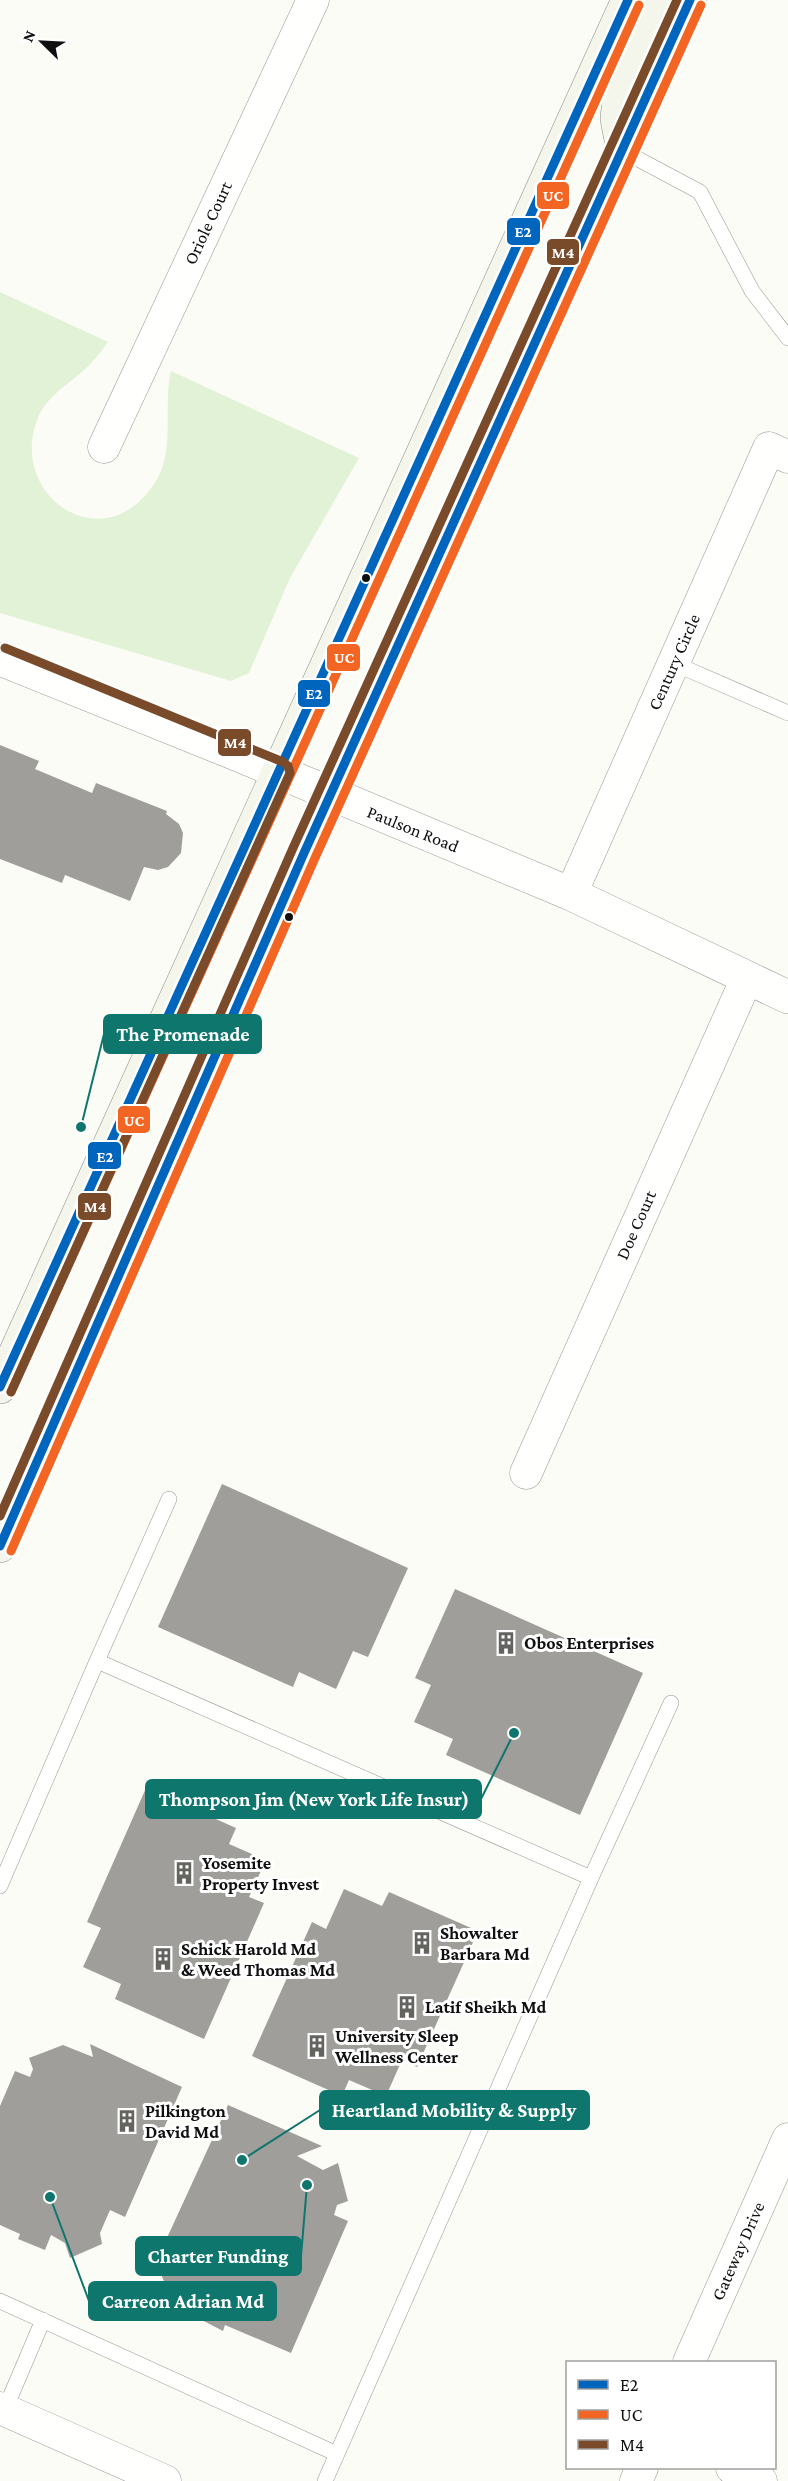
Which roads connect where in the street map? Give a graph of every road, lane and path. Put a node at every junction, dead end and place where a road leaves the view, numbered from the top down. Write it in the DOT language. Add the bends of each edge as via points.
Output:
graph roads {
  1 [pos="313,0"];
  2 [pos="628,0"];
  3 [pos="653,0"];
  4 [pos="690,0"];
  5 [pos="623,151"];
  6 [pos="788,338"];
  7 [pos="104,447"];
  8 [pos="788,457"];
  9 [pos="0,659"];
  10 [pos="673,663"];
  11 [pos="788,713"];
  12 [pos="278,773"];
  13 [pos="331,795"];
  14 [pos="571,894"];
  15 [pos="747,978"];
  16 [pos="788,997"];
  17 [pos="0,1387"];
  18 [pos="526,1473"];
  19 [pos="170,1499"];
  20 [pos="0,1546"];
  21 [pos="97,1661"];
  22 [pos="671,1703"];
  23 [pos="591,1878"];
  24 [pos="0,1886"];
  25 [pos="788,2139"];
  26 [pos="0,2301"];
  27 [pos="44,2320"];
  28 [pos="688,2361"];
  29 [pos="1,2412"];
  30 [pos="338,2454"];
  31 [pos="734,2469"];
  32 [pos="165,2481"];
  33 [pos="325,2481"];
  34 [pos="761,2481"];
  1 -- 7 [label="street, Oriole Court"];
  2 -- 12 [label="main road"];
  3 -- 5 [label="main road" via="620,88 617,119"];
  4 -- 5 [label="main road"];
  5 -- 6 [label="lane" via="700,192 752,291"];
  5 -- 13 [label="main road"];
  8 -- 10 [label="street, Century Circle" via="769,448"];
  9 -- 12 [label="street, Paulson Road"];
  10 -- 11 [label="lane"];
  10 -- 14 [label="street, Century Circle"];
  12 -- 13 [label="street, Paulson Road"];
  12 -- 17 [label="main road"];
  13 -- 14 [label="street, Paulson Road"];
  13 -- 20 [label="main road"];
  14 -- 15 [label="street, Paulson Road"];
  15 -- 16 [label="street, Paulson Road"];
  15 -- 18 [label="street, Doe Court"];
  19 -- 21 [label="lane"];
  21 -- 23 [label="lane"];
  21 -- 24 [label="lane"];
  22 -- 23 [label="lane"];
  23 -- 30 [label="lane"];
  25 -- 28 [label="street, Gateway Drive"];
  26 -- 27 [label="lane"];
  27 -- 29 [label="lane"];
  27 -- 30 [label="lane"];
  29 -- 32 [label="street"];
  30 -- 33 [label="lane"];
  31 -- 34 [label="street"];
}
